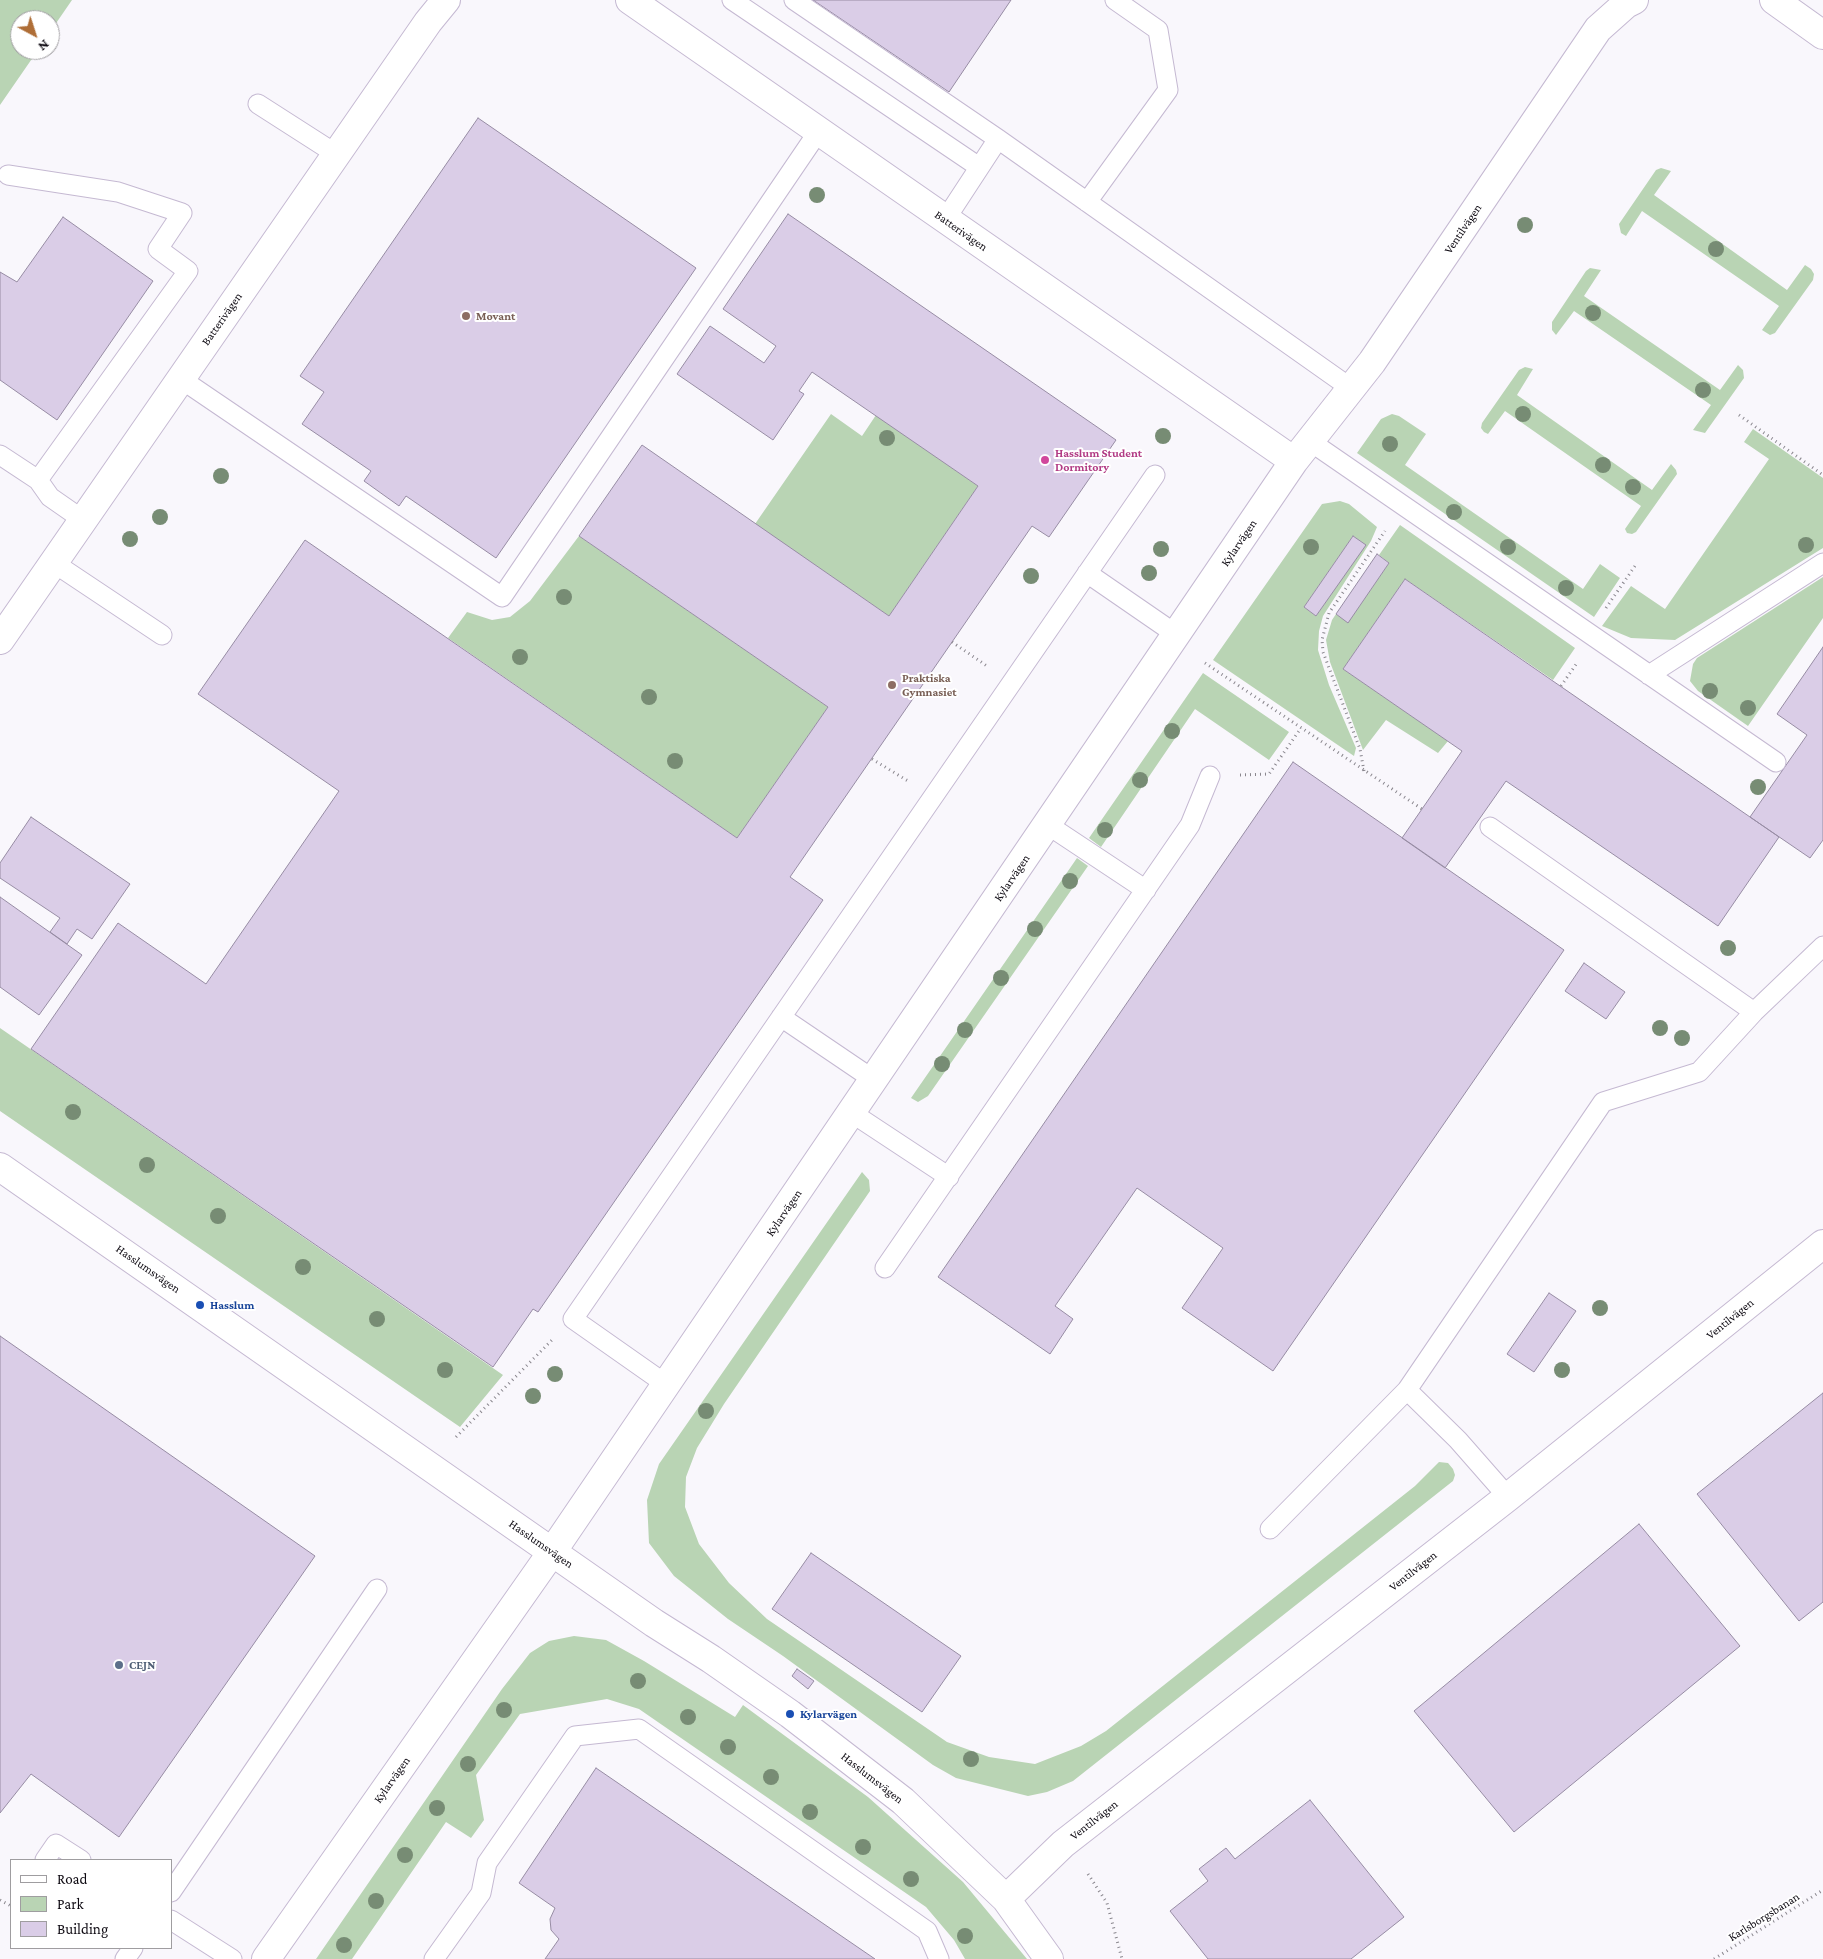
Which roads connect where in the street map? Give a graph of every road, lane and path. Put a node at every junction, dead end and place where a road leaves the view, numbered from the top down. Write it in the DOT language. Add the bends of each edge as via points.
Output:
graph roads {
  1 [pos="446,0"];
  2 [pos="630,0"];
  3 [pos="732,0"];
  4 [pos="794,0"];
  5 [pos="1115,0"];
  6 [pos="1634,0"];
  7 [pos="1774,0"];
  8 [pos="1823,35"];
  9 [pos="258,104"];
  10 [pos="818,132"];
  11 [pos="998,140"];
  12 [pos="336,154"];
  13 [pos="979,167"];
  14 [pos="8,175"];
  15 [pos="1087,202"];
  16 [pos="945,220"];
  17 [pos="181,379"];
  18 [pos="1352,389"];
  19 [pos="1739,415"];
  20 [pos="1303,451"];
  21 [pos="0,455"];
  22 [pos="1155,475"];
  23 [pos="1823,475"];
  24 [pos="38,480"];
  25 [pos="1403,506"];
  26 [pos="83,520"];
  27 [pos="54,563"];
  28 [pos="1637,563"];
  29 [pos="1823,563"];
  30 [pos="1088,573"];
  31 [pos="1588,634"];
  32 [pos="162,635"];
  33 [pos="1177,635"];
  34 [pos="0,640"];
  35 [pos="952,642"];
  36 [pos="1205,663"];
  37 [pos="994,670"];
  38 [pos="1649,675"];
  39 [pos="1301,728"];
  40 [pos="872,759"];
  41 [pos="1776,762"];
  42 [pos="1364,770"];
  43 [pos="1210,776"];
  44 [pos="915,786"];
  45 [pos="1422,809"];
  46 [pos="1048,825"];
  47 [pos="1490,827"];
  48 [pos="1146,890"];
  49 [pos="1823,946"];
  50 [pos="1754,1012"];
  51 [pos="781,1017"];
  52 [pos="874,1080"];
  53 [pos="852,1113"];
  54 [pos="0,1166"];
  55 [pos="950,1178"];
  56 [pos="1823,1244"];
  57 [pos="886,1268"];
  58 [pos="573,1319"];
  59 [pos="667,1384"];
  60 [pos="1407,1390"];
  61 [pos="456,1437"];
  62 [pos="1508,1497"];
  63 [pos="1270,1529"];
  64 [pos="552,1552"];
  65 [pos="377,1589"];
  66 [pos="46,1859"];
  67 [pos="79,1859"];
  68 [pos="1088,1874"];
  69 [pos="1823,1890"];
  70 [pos="172,1891"];
  71 [pos="1006,1899"];
  72 [pos="172,1921"];
  73 [pos="232,1959"];
  74 [pos="266,1959"];
  75 [pos="434,1959"];
  76 [pos="939,1959"];
  77 [pos="1049,1959"];
  78 [pos="1122,1959"];
  79 [pos="1714,1959"];
  1 -- 12 [label="street, Batterivägen"];
  2 -- 10 [label="street, Batterivägen"];
  3 -- 13 [label="lane"];
  4 -- 11 [label="lane"];
  5 -- 15 [label="lane" via="1158,30 1168,90"];
  6 -- 18 [label="street, Ventilvägen" via="1598,29"];
  7 -- 8 [label="street"];
  9 -- 12 [label="lane"];
  10 -- 16 [label="street, Batterivägen"];
  10 -- 17 [label="lane" via="502,597"];
  11 -- 13 [label="lane"];
  11 -- 15 [label="lane"];
  12 -- 17 [label="street, Batterivägen"];
  13 -- 16 [label="lane"];
  14 -- 24 [label="lane" via="118,192 182,213 158,249 188,270"];
  15 -- 18 [label="lane"];
  16 -- 20 [label="street, Batterivägen"];
  17 -- 26 [label="street, Batterivägen"];
  18 -- 20 [label="street, Ventilvägen"];
  19 -- 23 [label="path"];
  20 -- 25 [label="lane"];
  20 -- 33 [label="street, Kylarvägen"];
  21 -- 24 [label="lane"];
  22 -- 30 [label="lane"];
  24 -- 26 [label="lane" via="50,497"];
  25 -- 31 [label="lane"];
  25 -- 42 [label="path" via="1329,613 1322,640 1323,652 1360,749"];
  26 -- 27 [label="street, Batterivägen"];
  27 -- 32 [label="lane"];
  27 -- 34 [label="street, Batterivägen"];
  28 -- 31 [label="path"];
  29 -- 38 [label="lane"];
  30 -- 33 [label="lane"];
  30 -- 51 [label="lane"];
  31 -- 38 [label="lane"];
  33 -- 46 [label="street, Kylarvägen"];
  35 -- 37 [label="path"];
  36 -- 39 [label="path"];
  38 -- 41 [label="lane"];
  39 -- 42 [label="path"];
  39 -- 43 [label="path" via="1269,774"];
  40 -- 44 [label="path"];
  42 -- 45 [label="path"];
  43 -- 48 [label="lane" via="1190,825"];
  46 -- 48 [label="lane"];
  46 -- 52 [label="street, Kylarvägen"];
  47 -- 50 [label="lane"];
  48 -- 55 [label="lane"];
  49 -- 50 [label="lane"];
  50 -- 60 [label="lane" via="1699,1072 1603,1102"];
  51 -- 52 [label="lane"];
  51 -- 58 [label="lane"];
  52 -- 53 [label="street, Kylarvägen"];
  53 -- 55 [label="lane"];
  53 -- 59 [label="street, Kylarvägen"];
  54 -- 64 [label="street, Hasslumsvägen"];
  55 -- 57 [label="lane"];
  56 -- 62 [label="street, Ventilvägen"];
  58 -- 59 [label="lane"];
  58 -- 61 [label="path"];
  59 -- 64 [label="street, Kylarvägen"];
  60 -- 62 [label="lane" via="1458,1440"];
  60 -- 63 [label="lane"];
  62 -- 71 [label="street, Ventilvägen" via="1063,1844"];
  64 -- 71 [label="street, Hasslumsvägen" via="712,1659 903,1801"];
  64 -- 74 [label="street, Kylarvägen"];
  65 -- 70 [label="lane"];
  66 -- 67 [label="lane" via="56,1844"];
  68 -- 78 [label="path" via="1107,1903"];
  69 -- 79 [label="path, Karlsborgsbanan"];
  71 -- 77 [label="street, Hasslumsvägen"];
  72 -- 73 [label="lane"];
  75 -- 76 [label="lane" via="480,1893 486,1864 575,1736 639,1729 927,1931"];
}
